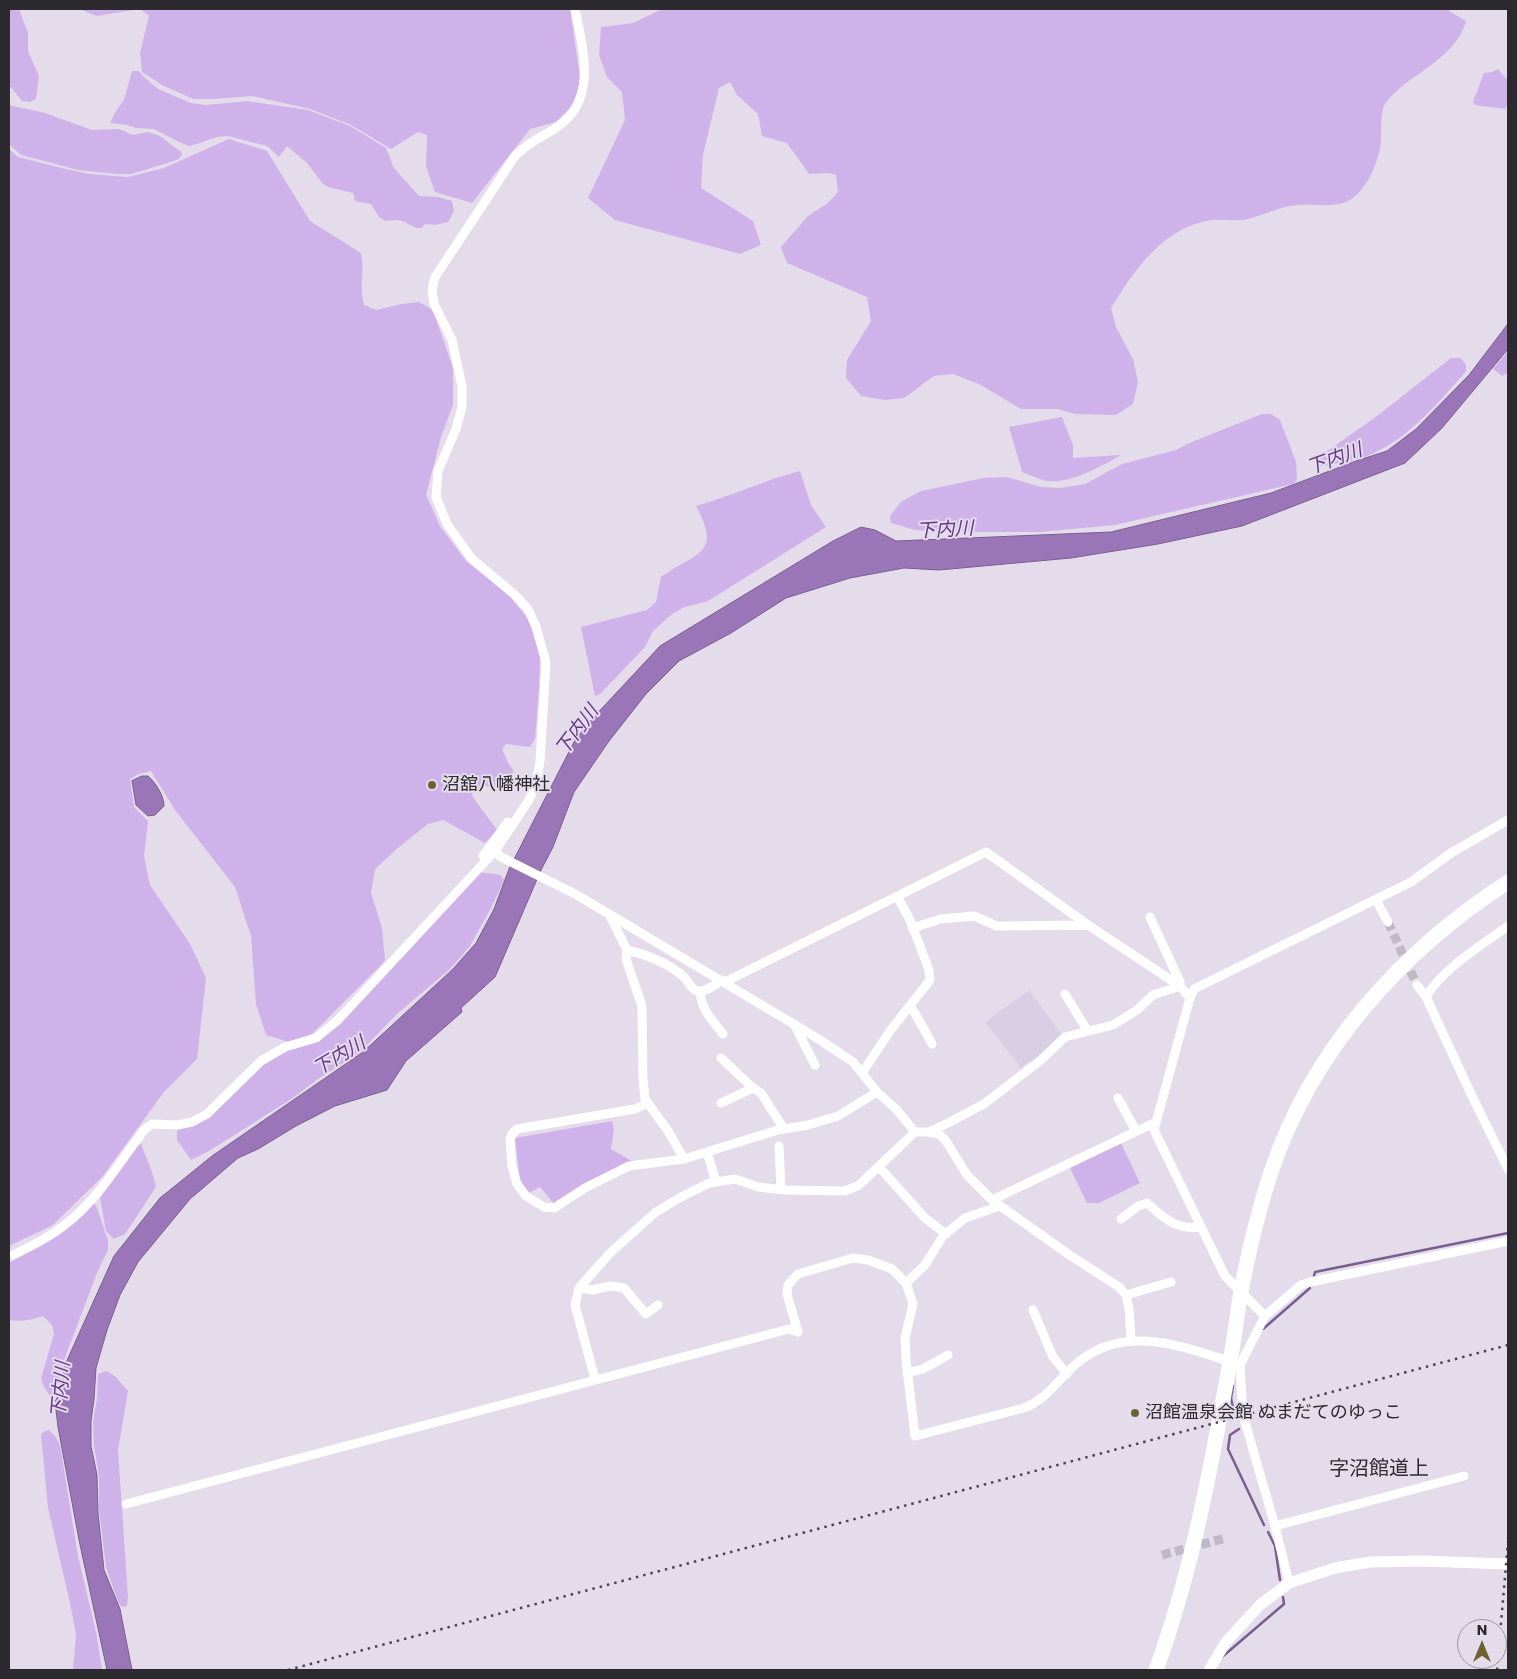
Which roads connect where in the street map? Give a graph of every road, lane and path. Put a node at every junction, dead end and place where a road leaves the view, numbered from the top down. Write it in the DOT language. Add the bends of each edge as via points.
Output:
graph roads {
  1 [pos="575,9"];
  2 [pos="529,800"];
  3 [pos="1508,820"];
  4 [pos="498,854"];
  5 [pos="482,858"];
  6 [pos="1508,882"];
  7 [pos="897,896"];
  8 [pos="1376,900"];
  9 [pos="609,914"];
  10 [pos="1150,917"];
  11 [pos="1388,922"];
  12 [pos="1088,925"];
  13 [pos="1508,926"];
  14 [pos="912,928"];
  15 [pos="627,950"];
  16 [pos="724,981"];
  17 [pos="1416,984"];
  18 [pos="1180,986"];
  19 [pos="700,991"];
  20 [pos="1065,994"];
  21 [pos="1426,997"];
  22 [pos="1190,998"];
  23 [pos="910,1006"];
  24 [pos="794,1024"];
  25 [pos="1087,1030"];
  26 [pos="723,1034"];
  27 [pos="932,1044"];
  28 [pos="721,1058"];
  29 [pos="815,1065"];
  30 [pos="862,1073"];
  31 [pos="752,1088"];
  32 [pos="877,1092"];
  33 [pos="1118,1098"];
  34 [pos="648,1103"];
  35 [pos="721,1103"];
  36 [pos="1156,1122"];
  37 [pos="784,1129"];
  38 [pos="1136,1131"];
  39 [pos="915,1132"];
  40 [pos="928,1132"];
  41 [pos="779,1146"];
  42 [pos="707,1152"];
  43 [pos="684,1159"];
  44 [pos="879,1167"];
  45 [pos="1508,1169"];
  46 [pos="716,1182"];
  47 [pos="780,1190"];
  48 [pos="992,1200"];
  49 [pos="1000,1206"];
  50 [pos="1121,1219"];
  51 [pos="1201,1227"];
  52 [pos="946,1234"];
  53 [pos="1508,1240"];
  54 [pos="13,1255"];
  55 [pos="906,1282"];
  56 [pos="1171,1282"];
  57 [pos="580,1288"];
  58 [pos="1126,1295"];
  59 [pos="658,1305"];
  60 [pos="1032,1310"];
  61 [pos="1265,1316"];
  62 [pos="1131,1340"];
  63 [pos="948,1355"];
  64 [pos="1240,1365"];
  65 [pos="907,1373"];
  66 [pos="1067,1374"];
  67 [pos="595,1379"];
  68 [pos="1464,1476"];
  69 [pos="126,1504"];
  70 [pos="1275,1526"];
  71 [pos="1508,1564"];
  72 [pos="1289,1583"];
  73 [pos="1156,1670"];
  74 [pos="1209,1670"];
  1 -- 2 [label="street" via="584,64 584,87 575,110 559,127 533,141 516,156 435,277 432,290 434,304 452,340 462,386 462,407 438,471 436,497 447,524 472,559 528,609 546,662 538,775"];
  2 -- 4 [label="street"];
  2 -- 5 [label="street"];
  3 -- 8 [label="street" via="1451,853 1411,882"];
  4 -- 9 [label="street"];
  4 -- 54 [label="street" via="338,1020 316,1038 285,1047 261,1061 206,1114 192,1122 152,1124 144,1130 92,1200 66,1224"];
  6 -- 73 [label="highway" via="1454,920 1382,986 1323,1062 1297,1111 1272,1170 1255,1228 1187,1574"];
  7 -- 12 [label="street" via="986,852"];
  7 -- 14 [label="street"];
  7 -- 16 [label="street"];
  8 -- 11 [label="street"];
  8 -- 22 [label="street" via="1201,985 1194,989"];
  9 -- 15 [label="street"];
  9 -- 16 [label="street"];
  10 -- 18 [label="street"];
  12 -- 14 [label="street" via="997,926 974,916 941,919"];
  12 -- 18 [label="street"];
  13 -- 21 [label="street" via="1432,986"];
  14 -- 23 [label="street" via="930,980"];
  15 -- 19 [label="street" via="668,965"];
  15 -- 34 [label="street" via="626,959 642,1006 643,1079"];
  16 -- 19 [label="street"];
  16 -- 24 [label="street"];
  17 -- 21 [label="street"];
  18 -- 22 [label="street"];
  18 -- 25 [label="street" via="1153,995 1113,1025"];
  19 -- 26 [label="street" via="707,1015"];
  20 -- 25 [label="street"];
  21 -- 45 [label="street"];
  22 -- 36 [label="street"];
  23 -- 27 [label="street"];
  23 -- 30 [label="street"];
  24 -- 29 [label="street"];
  24 -- 30 [label="street" via="853,1062"];
  25 -- 40 [label="street" via="1065,1037 984,1104"];
  28 -- 31 [label="street"];
  30 -- 32 [label="street"];
  31 -- 35 [label="street"];
  31 -- 37 [label="street" via="761,1093"];
  32 -- 37 [label="street" via="838,1116"];
  32 -- 39 [label="street"];
  33 -- 38 [label="street"];
  34 -- 43 [label="street"];
  34 -- 43 [label="street" via="635,1109 518,1129 510,1140 517,1184 526,1196 544,1208 554,1208 629,1166"];
  36 -- 38 [label="street"];
  36 -- 51 [label="street" via="1154,1130"];
  37 -- 42 [label="street"];
  38 -- 48 [label="street"];
  39 -- 40 [label="street"];
  39 -- 44 [label="street"];
  40 -- 48 [label="street" via="939,1134 946,1141 967,1175"];
  41 -- 47 [label="street"];
  42 -- 43 [label="street"];
  42 -- 46 [label="street"];
  44 -- 47 [label="street" via="858,1186 844,1191"];
  44 -- 52 [label="street" via="925,1218"];
  46 -- 47 [label="street" via="735,1179"];
  46 -- 57 [label="street" via="656,1212 611,1252"];
  48 -- 49 [label="street"];
  49 -- 52 [label="street" via="966,1218"];
  49 -- 58 [label="street"];
  50 -- 51 [label="street" via="1147,1203 1182,1228"];
  51 -- 61 [label="street" via="1225,1276"];
  52 -- 55 [label="street" via="925,1265"];
  53 -- 61 [label="street" via="1310,1282 1301,1285"];
  55 -- 65 [label="street" via="913,1304 905,1338"];
  55 -- 67 [label="street" via="892,1269 853,1258 798,1274 788,1285 798,1332 789,1329"];
  56 -- 58 [label="street"];
  57 -- 59 [label="street" via="624,1288 646,1314"];
  57 -- 67 [label="street" via="575,1305"];
  58 -- 62 [label="street"];
  60 -- 66 [label="street" via="1053,1357"];
  61 -- 64 [label="street"];
  62 -- 64 [label="street" via="1174,1344"];
  62 -- 66 [label="street" via="1093,1352"];
  63 -- 65 [label="street" via="923,1369"];
  64 -- 70 [label="street" via="1243,1415"];
  65 -- 66 [label="street" via="915,1436 1037,1403"];
  67 -- 69 [label="street"];
  68 -- 70 [label="street"];
  70 -- 72 [label="street"];
  71 -- 72 [label="street" via="1370,1562 1334,1568"];
  72 -- 74 [label="street" via="1260,1605 1226,1642"];
}
